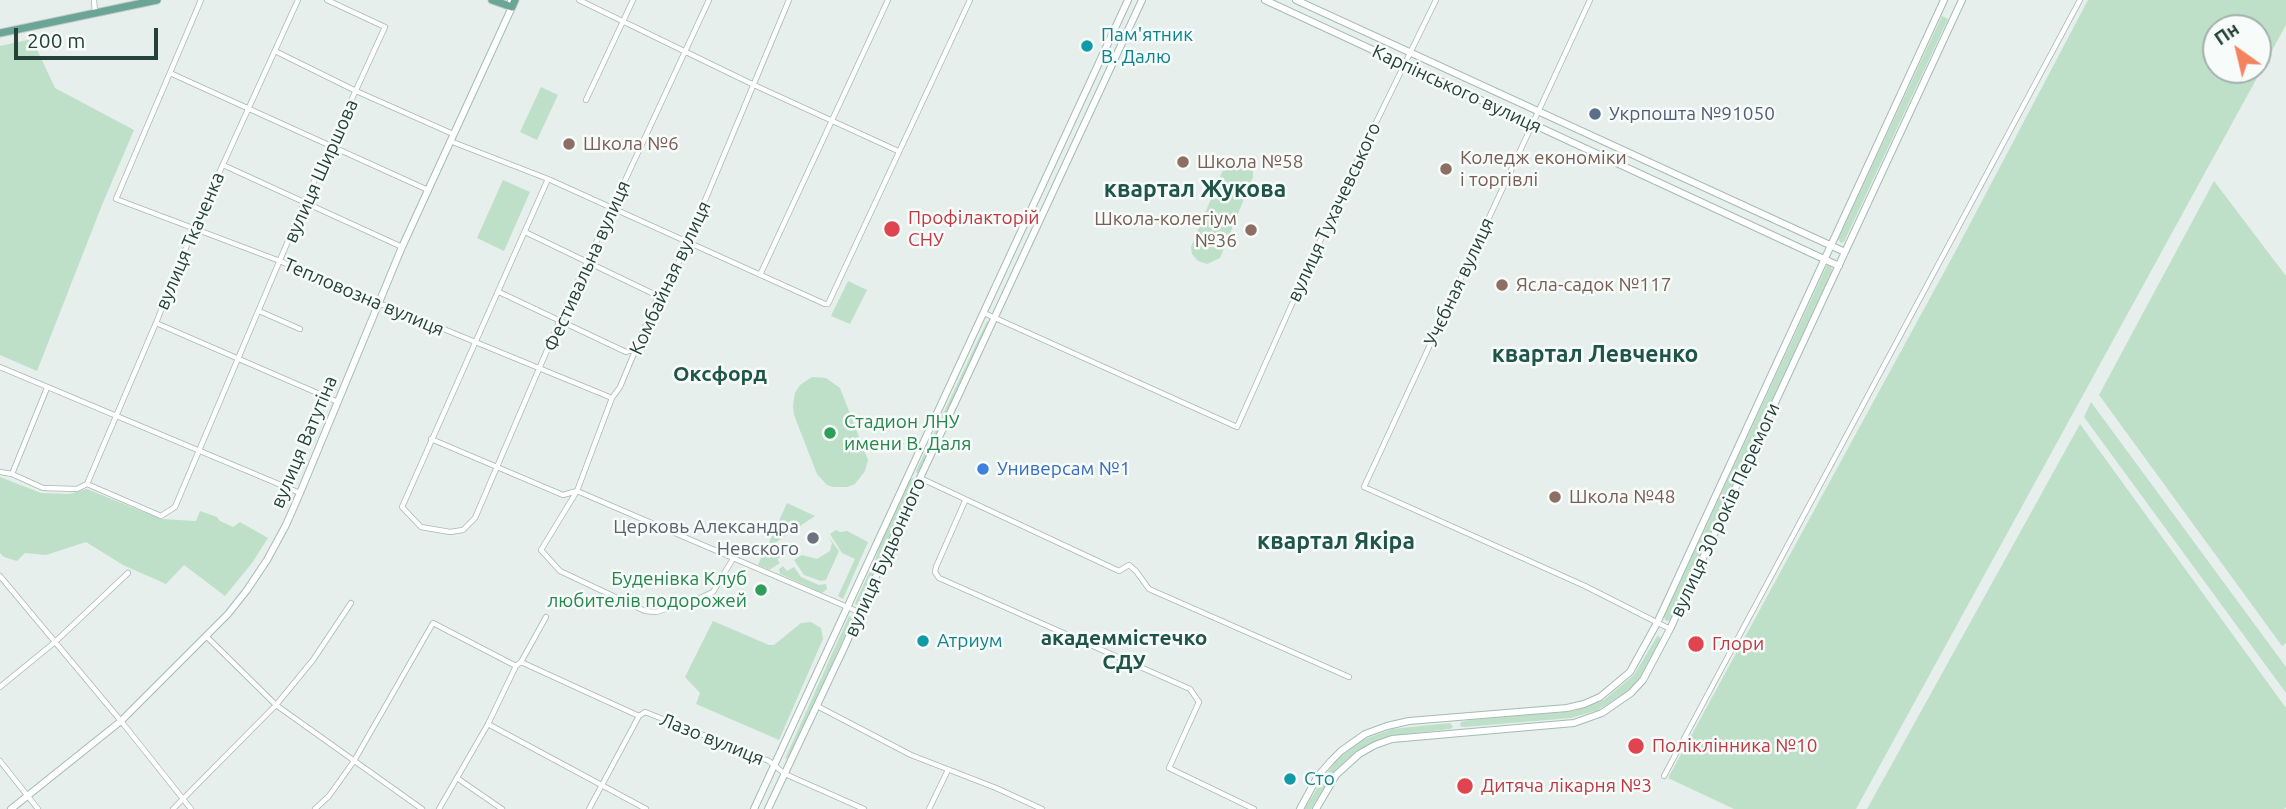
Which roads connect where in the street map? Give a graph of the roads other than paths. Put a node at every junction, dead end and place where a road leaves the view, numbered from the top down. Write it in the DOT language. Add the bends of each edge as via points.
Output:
graph roads {
  1 [pos="94,0"];
  2 [pos="157,0"];
  3 [pos="201,0"];
  4 [pos="298,0"];
  5 [pos="327,0"];
  6 [pos="492,0"];
  7 [pos="579,0"];
  8 [pos="633,0"];
  9 [pos="709,0"];
  10 [pos="789,0"];
  11 [pos="888,0"];
  12 [pos="970,0"];
  13 [pos="1128,0"];
  14 [pos="1142,0"];
  15 [pos="1265,0"];
  16 [pos="1296,0"];
  17 [pos="1436,0"];
  18 [pos="1590,0"];
  19 [pos="1944,0"];
  20 [pos="1962,0"];
  21 [pos="2080,0"];
  22 [pos="512,2"];
  23 [pos="95,13"];
  24 [pos="622,23"];
  25 [pos="0,33"];
  26 [pos="275,51"];
  27 [pos="685,52"];
  28 [pos="1411,53"];
  29 [pos="1403,64"];
  30 [pos="170,73"];
  31 [pos="754,85"];
  32 [pos="356,91"];
  33 [pos="586,100"];
  34 [pos="248,108"];
  35 [pos="1538,111"];
  36 [pos="833,121"];
  37 [pos="1533,124"];
  38 [pos="452,138"];
  39 [pos="331,146"];
  40 [pos="898,151"];
  41 [pos="222,164"];
  42 [pos="548,179"];
  43 [pos="428,190"];
  44 [pos="305,201"];
  45 [pos="612,207"];
  46 [pos="193,230"];
  47 [pos="525,232"];
  48 [pos="688,241"];
  49 [pos="1831,246"];
  50 [pos="402,247"];
  51 [pos="1845,253"];
  52 [pos="1825,260"];
  53 [pos="280,261"];
  54 [pos="587,263"];
  55 [pos="1839,266"];
  56 [pos="760,275"];
  57 [pos="499,292"];
  58 [pos="658,296"];
  59 [pos="377,305"];
  60 [pos="259,311"];
  61 [pos="984,313"];
  62 [pos="995,317"];
  63 [pos="560,320"];
  64 [pos="156,323"];
  65 [pos="300,329"];
  66 [pos="477,342"];
  67 [pos="637,348"];
  68 [pos="238,357"];
  69 [pos="0,367"];
  70 [pos="541,369"];
  71 [pos="47,388"];
  72 [pos="612,398"];
  73 [pos="339,402"];
  74 [pos="116,417"];
  75 [pos="430,439"];
  76 [pos="198,449"];
  77 [pos="497,468"];
  78 [pos="0,472"];
  79 [pos="909,473"];
  80 [pos="12,474"];
  81 [pos="920,478"];
  82 [pos="87,484"];
  83 [pos="577,491"];
  84 [pos="300,493"];
  85 [pos="965,501"];
  86 [pos="734,557"];
  87 [pos="128,573"];
  88 [pos="0,576"];
  89 [pos="351,603"];
  90 [pos="848,606"];
  91 [pos="859,612"];
  92 [pos="546,617"];
  93 [pos="1657,623"];
  94 [pos="1670,629"];
  95 [pos="206,637"];
  96 [pos="55,642"];
  97 [pos="521,662"];
  98 [pos="516,666"];
  99 [pos="1349,677"];
  100 [pos="0,687"];
  101 [pos="276,705"];
  102 [pos="817,706"];
  103 [pos="639,716"];
  104 [pos="121,721"];
  105 [pos="488,724"];
  106 [pos="0,761"];
  107 [pos="354,761"];
  108 [pos="775,767"];
  109 [pos="948,770"];
  110 [pos="785,774"];
  111 [pos="1664,776"];
  112 [pos="457,778"];
  113 [pos="602,784"];
  114 [pos="28,796"];
  115 [pos="183,799"];
  116 [pos="11,809"];
  117 [pos="38,809"];
  118 [pos="173,809"];
  119 [pos="191,809"];
  120 [pos="315,809"];
  121 [pos="422,809"];
  122 [pos="439,809"];
  123 [pos="502,809"];
  124 [pos="589,809"];
  125 [pos="646,809"];
  126 [pos="754,809"];
  127 [pos="768,809"];
  128 [pos="864,809"];
  129 [pos="929,809"];
  130 [pos="1042,809"];
  131 [pos="1254,809"];
  132 [pos="1300,809"];
  133 [pos="1315,809"];
  1 -- 23 [label="street"];
  2 -- 23 [label="main road"];
  3 -- 30 [label="street"];
  4 -- 26 [label="street, вулиця Ткаченка"];
  5 -- 32 [label="street, вулиця Ширшова" via="385,27"];
  6 -- 22 [label="main road"];
  7 -- 24 [label="street"];
  8 -- 24 [label="street"];
  9 -- 27 [label="street, Фестивальна вулиця"];
  10 -- 31 [label="street, Комбайная вулиця"];
  11 -- 36 [label="street"];
  12 -- 40 [label="street"];
  13 -- 61 [label="street, вулиця Будьонного"];
  14 -- 62 [label="street, вулиця Будьонного"];
  15 -- 29 [label="street, Карпінського вулиця"];
  16 -- 28 [label="street, Карпінського вулиця"];
  17 -- 28 [label="street, вулиця Тухачевського"];
  18 -- 35 [label="street, Учєбная вулиця"];
  19 -- 49 [label="street, вулиця 30 років Перемоги"];
  20 -- 51 [label="street, вулиця 30 років Перемоги"];
  21 -- 111 [label="street"];
  22 -- 38 [label="street, вулиця Ватутіна"];
  23 -- 25 [label="main road"];
  24 -- 27 [label="street"];
  24 -- 33 [label="street"];
  26 -- 32 [label="street"];
  26 -- 34 [label="street, вулиця Ткаченка"];
  27 -- 31 [label="street"];
  27 -- 45 [label="street, Фестивальна вулиця"];
  28 -- 29 [label="street, вулиця Тухачевського"];
  28 -- 35 [label="street, Карпінського вулиця"];
  29 -- 37 [label="street, Карпінського вулиця"];
  29 -- 62 [label="street, вулиця Тухачевського" via="1237,427"];
  30 -- 34 [label="street"];
  30 -- 46 [label="street, Тепловозна вулиця" via="116,199"];
  31 -- 36 [label="street"];
  31 -- 48 [label="street, Комбайная вулиця"];
  32 -- 38 [label="street"];
  32 -- 39 [label="street, вулиця Ширшова"];
  34 -- 39 [label="street"];
  34 -- 41 [label="street, вулиця Ткаченка"];
  35 -- 37 [label="street, Учєбная вулиця"];
  35 -- 49 [label="street, Карпінського вулиця"];
  36 -- 40 [label="street"];
  36 -- 56 [label="street"];
  37 -- 52 [label="street, Карпінського вулиця"];
  37 -- 93 [label="street, Учєбная вулиця" via="1364,487"];
  38 -- 42 [label="street"];
  38 -- 43 [label="street, вулиця Ватутіна"];
  39 -- 43 [label="street"];
  39 -- 44 [label="street, вулиця Ширшова"];
  40 -- 56 [label="street" via="828,304"];
  41 -- 44 [label="street"];
  41 -- 46 [label="street, вулиця Ткаченка"];
  42 -- 45 [label="street"];
  42 -- 47 [label="street"];
  43 -- 50 [label="street, вулиця Ватутіна"];
  44 -- 50 [label="street"];
  44 -- 53 [label="street, вулиця Ширшова"];
  45 -- 48 [label="street"];
  45 -- 54 [label="street, Фестивальна вулиця"];
  46 -- 53 [label="street, Тепловозна вулиця"];
  46 -- 64 [label="street, вулиця Ткаченка"];
  47 -- 54 [label="street"];
  47 -- 57 [label="street"];
  48 -- 56 [label="street"];
  48 -- 58 [label="street, Комбайная вулиця"];
  49 -- 51 [label="street, Карпінського вулиця"];
  49 -- 52 [label="street, вулиця 30 років Перемоги"];
  50 -- 59 [label="street, вулиця Ватутіна"];
  51 -- 55 [label="street, вулиця 30 років Перемоги"];
  52 -- 55 [label="street, Карпінського вулиця"];
  52 -- 93 [label="street, вулиця 30 років Перемоги"];
  53 -- 59 [label="street, Тепловозна вулиця"];
  53 -- 60 [label="street, вулиця Ширшова"];
  54 -- 58 [label="street"];
  54 -- 63 [label="street, Фестивальна вулиця"];
  55 -- 94 [label="street, вулиця 30 років Перемоги"];
  57 -- 63 [label="street"];
  57 -- 66 [label="street"];
  58 -- 67 [label="street, Комбайная вулиця"];
  59 -- 66 [label="street, Тепловозна вулиця"];
  59 -- 73 [label="street, вулиця Ватутіна"];
  60 -- 65 [label="street"];
  60 -- 68 [label="street, вулиця Ширшова"];
  61 -- 62 [label="street"];
  61 -- 79 [label="street, вулиця Будьонного"];
  62 -- 81 [label="street, вулиця Будьонного"];
  63 -- 67 [label="street" via="626,352"];
  63 -- 70 [label="street, Фестивальна вулиця"];
  64 -- 68 [label="street"];
  64 -- 74 [label="street, вулиця Ткаченка"];
  66 -- 70 [label="street, Тепловозна вулиця"];
  66 -- 75 [label="street"];
  67 -- 72 [label="street, Комбайная вулиця"];
  68 -- 73 [label="street"];
  68 -- 76 [label="street, вулиця Ширшова"];
  69 -- 71 [label="street"];
  70 -- 72 [label="street, Тепловозна вулиця"];
  70 -- 77 [label="street, Фестивальна вулиця"];
  71 -- 74 [label="street"];
  71 -- 80 [label="street"];
  72 -- 83 [label="street, Комбайная вулиця"];
  73 -- 84 [label="street, вулиця Ватутіна"];
  74 -- 76 [label="street"];
  74 -- 82 [label="street, вулиця Ткаченка"];
  75 -- 77 [label="street"];
  75 -- 77 [label="street, Фестивальна вулиця" via="402,507 421,527 463,530 475,519"];
  76 -- 82 [label="street, вулиця Ширшова" via="175,507 161,516"];
  76 -- 84 [label="street"];
  77 -- 83 [label="street" via="563,495"];
  78 -- 80 [label="street"];
  79 -- 81 [label="street"];
  79 -- 90 [label="street, вулиця Будьонного"];
  80 -- 82 [label="street" via="43,488 77,489"];
  81 -- 85 [label="street"];
  81 -- 91 [label="street, вулиця Будьонного"];
  83 -- 86 [label="street"];
  83 -- 86 [label="street, Комбайная вулиця" via="541,550 560,571 645,611 656,612 713,592"];
  84 -- 95 [label="street, вулиця Ватутіна" via="252,583"];
  85 -- 99 [label="street" via="1119,571 1129,565 1156,593"];
  85 -- 131 [label="street" via="936,568 939,578 1190,689 1199,702 1169,768"];
  86 -- 90 [label="street"];
  87 -- 96 [label="street"];
  88 -- 96 [label="street"];
  89 -- 101 [label="street"];
  90 -- 91 [label="street"];
  90 -- 108 [label="street, вулиця Будьонного"];
  91 -- 102 [label="street, вулиця Будьонного"];
  92 -- 97 [label="street"];
  93 -- 94 [label="street"];
  93 -- 132 [label="street, вулиця 30 років Перемоги" via="1630,672 1600,697 1567,708 1455,716 1387,726 1365,734 1318,776"];
  94 -- 133 [label="street, вулиця 30 років Перемоги" via="1643,680 1598,716 1574,723 1392,739 1348,763"];
  95 -- 101 [label="street"];
  95 -- 104 [label="street, вулиця Ватутіна"];
  96 -- 100 [label="street"];
  96 -- 104 [label="street"];
  97 -- 98 [label="street"];
  97 -- 103 [label="street, Лазо вулиця"];
  98 -- 105 [label="street"];
  98 -- 107 [label="street" via="433,622"];
  101 -- 107 [label="street"];
  101 -- 115 [label="street"];
  102 -- 109 [label="street"];
  102 -- 110 [label="street, вулиця Будьонного"];
  103 -- 108 [label="street, Лазо вулиця" via="645,712"];
  103 -- 113 [label="street"];
  104 -- 114 [label="street, вулиця Ватутіна"];
  104 -- 115 [label="street"];
  105 -- 112 [label="street"];
  105 -- 113 [label="street"];
  106 -- 114 [label="street"];
  107 -- 120 [label="street"];
  107 -- 121 [label="street"];
  108 -- 110 [label="street, Лазо вулиця"];
  108 -- 126 [label="street, вулиця Будьонного"];
  109 -- 129 [label="street"];
  109 -- 130 [label="street"];
  110 -- 127 [label="street, вулиця Будьонного"];
  110 -- 128 [label="street, Лазо вулиця"];
  112 -- 122 [label="street"];
  112 -- 123 [label="street"];
  113 -- 124 [label="street"];
  113 -- 125 [label="street"];
  114 -- 116 [label="street, вулиця Ватутіна"];
  114 -- 117 [label="street"];
  115 -- 118 [label="street"];
  115 -- 119 [label="street"];
}
